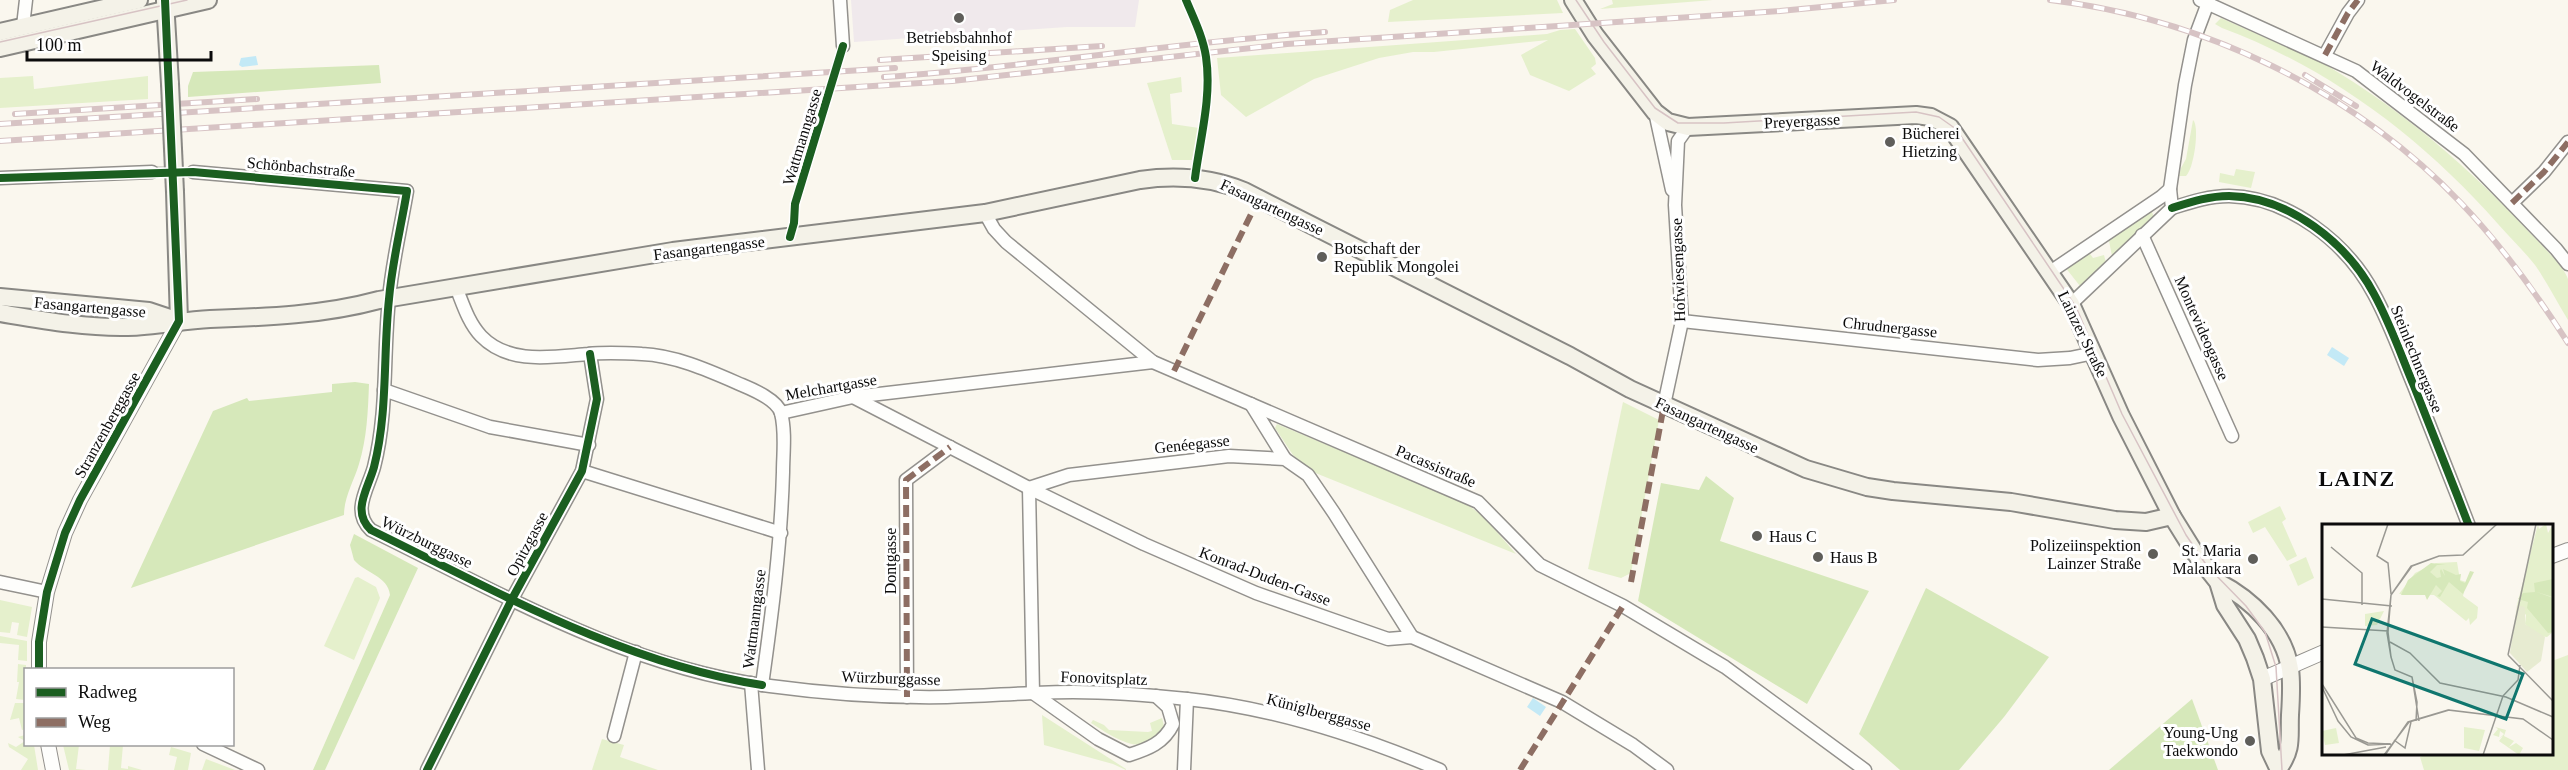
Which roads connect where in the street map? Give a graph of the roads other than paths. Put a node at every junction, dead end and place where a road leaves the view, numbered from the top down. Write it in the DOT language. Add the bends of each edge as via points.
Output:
graph roads {
  1 [pos="26,0"];
  2 [pos="139,0"];
  3 [pos="208,0"];
  4 [pos="840,0"];
  5 [pos="1573,0"];
  6 [pos="2358,0"];
  7 [pos="2205,1"];
  8 [pos="166,5"];
  9 [pos="23,26"];
  10 [pos="0,32"];
  11 [pos="843,46"];
  12 [pos="0,48"];
  13 [pos="2325,55"];
  14 [pos="1655,112"];
  15 [pos="1916,115"];
  16 [pos="1688,128"];
  17 [pos="2568,142"];
  18 [pos="153,172"];
  19 [pos="193,172"];
  20 [pos="0,178"];
  21 [pos="2170,189"];
  22 [pos="407,191"];
  23 [pos="2153,202"];
  24 [pos="2511,203"];
  25 [pos="1675,205"];
  26 [pos="2172,208"];
  27 [pos="985,213"];
  28 [pos="2162,217"];
  29 [pos="2142,235"];
  30 [pos="2568,264"];
  31 [pos="2050,272"];
  32 [pos="456,287"];
  33 [pos="0,297"];
  34 [pos="389,298"];
  35 [pos="2071,304"];
  36 [pos="0,313"];
  37 [pos="179,321"];
  38 [pos="1682,321"];
  39 [pos="590,354"];
  40 [pos="2094,354"];
  41 [pos="1153,362"];
  42 [pos="384,390"];
  43 [pos="853,397"];
  44 [pos="1251,404"];
  45 [pos="1664,405"];
  46 [pos="781,413"];
  47 [pos="2232,435"];
  48 [pos="589,445"];
  49 [pos="950,447"];
  50 [pos="1285,459"];
  51 [pos="582,471"];
  52 [pos="1029,488"];
  53 [pos="2172,516"];
  54 [pos="2469,524"];
  55 [pos="781,533"];
  56 [pos="2568,550"];
  57 [pos="2553,556"];
  58 [pos="0,582"];
  59 [pos="2218,582"];
  60 [pos="47,592"];
  61 [pos="512,599"];
  62 [pos="1412,637"];
  63 [pos="636,652"];
  64 [pos="2322,653"];
  65 [pos="2290,666"];
  66 [pos="39,668"];
  67 [pos="2262,679"];
  68 [pos="756,684"];
  69 [pos="1033,693"];
  70 [pos="1156,696"];
  71 [pos="907,697"];
  72 [pos="1186,699"];
  73 [pos="614,736"];
  74 [pos="48,746"];
  75 [pos="207,746"];
  76 [pos="2279,769"];
  77 [pos="53,770"];
  78 [pos="258,770"];
  79 [pos="427,770"];
  80 [pos="758,770"];
  81 [pos="1184,770"];
  82 [pos="1440,770"];
  83 [pos="1667,770"];
  84 [pos="1865,770"];
  1 -- 9 [label="street"];
  2 -- 9 [label="main road"];
  3 -- 8 [label="main road"];
  4 -- 11 [label="street"];
  5 -- 14 [label="main road, Hofwiesengasse"];
  6 -- 13 [label="street"];
  7 -- 13 [label="street, Waldvogelstraße"];
  7 -- 21 [label="street" via="2194,40"];
  8 -- 12 [label="main road"];
  8 -- 37 [label="main road, bridge"];
  9 -- 10 [label="main road"];
  13 -- 24 [label="street, Waldvogelstraße" via="2356,71 2464,154"];
  14 -- 16 [label="main road, Hofwiesengasse" via="1668,122"];
  14 -- 25 [label="street, Hofwiesengasse"];
  15 -- 16 [label="main road, Preyergasse"];
  15 -- 31 [label="main road, Lainzer Straße" via="1931,117 1950,128"];
  16 -- 25 [label="street, Hofwiesengasse" via="1678,141"];
  17 -- 24 [label="street"];
  18 -- 20 [label="street"];
  19 -- 22 [label="street, Schönbachstraße"];
  21 -- 23 [label="street"];
  21 -- 26 [label="street"];
  22 -- 34 [label="street, Würzburggasse"];
  23 -- 28 [label="street"];
  23 -- 31 [label="street"];
  24 -- 30 [label="street, Waldvogelstraße"];
  25 -- 38 [label="street, Hofwiesengasse"];
  26 -- 28 [label="street"];
  26 -- 54 [label="street, Steinlechnergasse" via="2210,197 2253,200 2304,221 2348,256 2374,293 2386,319"];
  27 -- 32 [label="main road, Fasangartengasse" via="674,251"];
  27 -- 41 [label="street, Pacassistraße" via="1006,242"];
  27 -- 45 [label="main road, Fasangartengasse" via="1154,178 1196,178 1229,185"];
  28 -- 29 [label="street"];
  29 -- 35 [label="street"];
  29 -- 47 [label="street, Montevideogasse"];
  31 -- 35 [label="main road, Lainzer Straße"];
  32 -- 34 [label="main road, Fasangartengasse"];
  32 -- 39 [label="street, Melchartgasse" via="470,320 493,346 537,358"];
  33 -- 37 [label="main road, Fasangartengasse" via="149,311"];
  34 -- 37 [label="main road, Fasangartengasse" via="286,316"];
  34 -- 42 [label="street, Würzburggasse"];
  35 -- 40 [label="main road, Lainzer Straße"];
  36 -- 37 [label="main road, Fasangartengasse" via="127,327"];
  37 -- 60 [label="street, Stranzenberggasse" via="80,500"];
  38 -- 40 [label="street, Chrudnergasse" via="2038,360"];
  38 -- 45 [label="street, Hofwiesengasse"];
  39 -- 46 [label="street, Melchartgasse" via="645,354 701,367 762,395 778,406"];
  39 -- 48 [label="street, Opitzgasse" via="597,399"];
  40 -- 53 [label="main road, Lainzer Straße"];
  41 -- 43 [label="street, Melchartgasse"];
  41 -- 44 [label="street, Pacassistraße"];
  42 -- 48 [label="street" via="490,427"];
  42 -- 61 [label="street, Würzburggasse" via="377,455 360,509 365,525"];
  43 -- 46 [label="street, Melchartgasse"];
  43 -- 49 [label="street, Konrad-Duden-Gasse"];
  44 -- 50 [label="street"];
  44 -- 84 [label="street, Pacassistraße" via="1478,502 1540,565 1623,606 1725,667"];
  45 -- 53 [label="main road, Fasangartengasse" via="1806,470 1867,487 2011,502 2115,520 2152,522"];
  46 -- 55 [label="street, Wattmanngasse"];
  48 -- 51 [label="street, Opitzgasse"];
  49 -- 52 [label="street, Konrad-Duden-Gasse"];
  49 -- 71 [label="street, Dontgasse" via="906,480"];
  50 -- 52 [label="street, Genéegasse" via="1229,456 1069,475"];
  50 -- 62 [label="street" via="1308,476"];
  51 -- 55 [label="street"];
  51 -- 61 [label="street, Opitzgasse"];
  52 -- 62 [label="street, Konrad-Duden-Gasse" via="1256,593 1388,639"];
  52 -- 69 [label="street"];
  53 -- 59 [label="main road, Lainzer Straße"];
  55 -- 68 [label="street, Wattmanngasse"];
  56 -- 57 [label="street"];
  58 -- 60 [label="street"];
  59 -- 65 [label="main road, Lainzer Straße" via="2240,593 2259,611"];
  59 -- 67 [label="main road, Lainzer Straße" via="2225,605 2247,639"];
  60 -- 66 [label="street, Stranzenberggasse"];
  61 -- 63 [label="street, Würzburggasse"];
  61 -- 79 [label="street, Opitzgasse"];
  62 -- 83 [label="street, Konrad-Duden-Gasse" via="1562,702"];
  63 -- 68 [label="street, Würzburggasse"];
  63 -- 73 [label="street"];
  64 -- 65 [label="street"];
  65 -- 67 [label="street"];
  65 -- 76 [label="main road, Lainzer Straße" via="2289,754"];
  67 -- 76 [label="main road, Lainzer Straße" via="2270,752"];
  68 -- 71 [label="street, Würzburggasse"];
  68 -- 80 [label="street, Wattmanngasse"];
  69 -- 70 [label="street, Fonovitsplatz"];
  69 -- 70 [label="street, Fonovitsplatz" via="1098,739 1129,754 1149,748 1173,724 1168,707"];
  69 -- 71 [label="street, Würzburggasse"];
  70 -- 72 [label="street"];
  72 -- 81 [label="street"];
  72 -- 82 [label="street, Küniglberggasse" via="1217,702 1328,729"];
  74 -- 77 [label="street"];
  75 -- 78 [label="street"];
}
